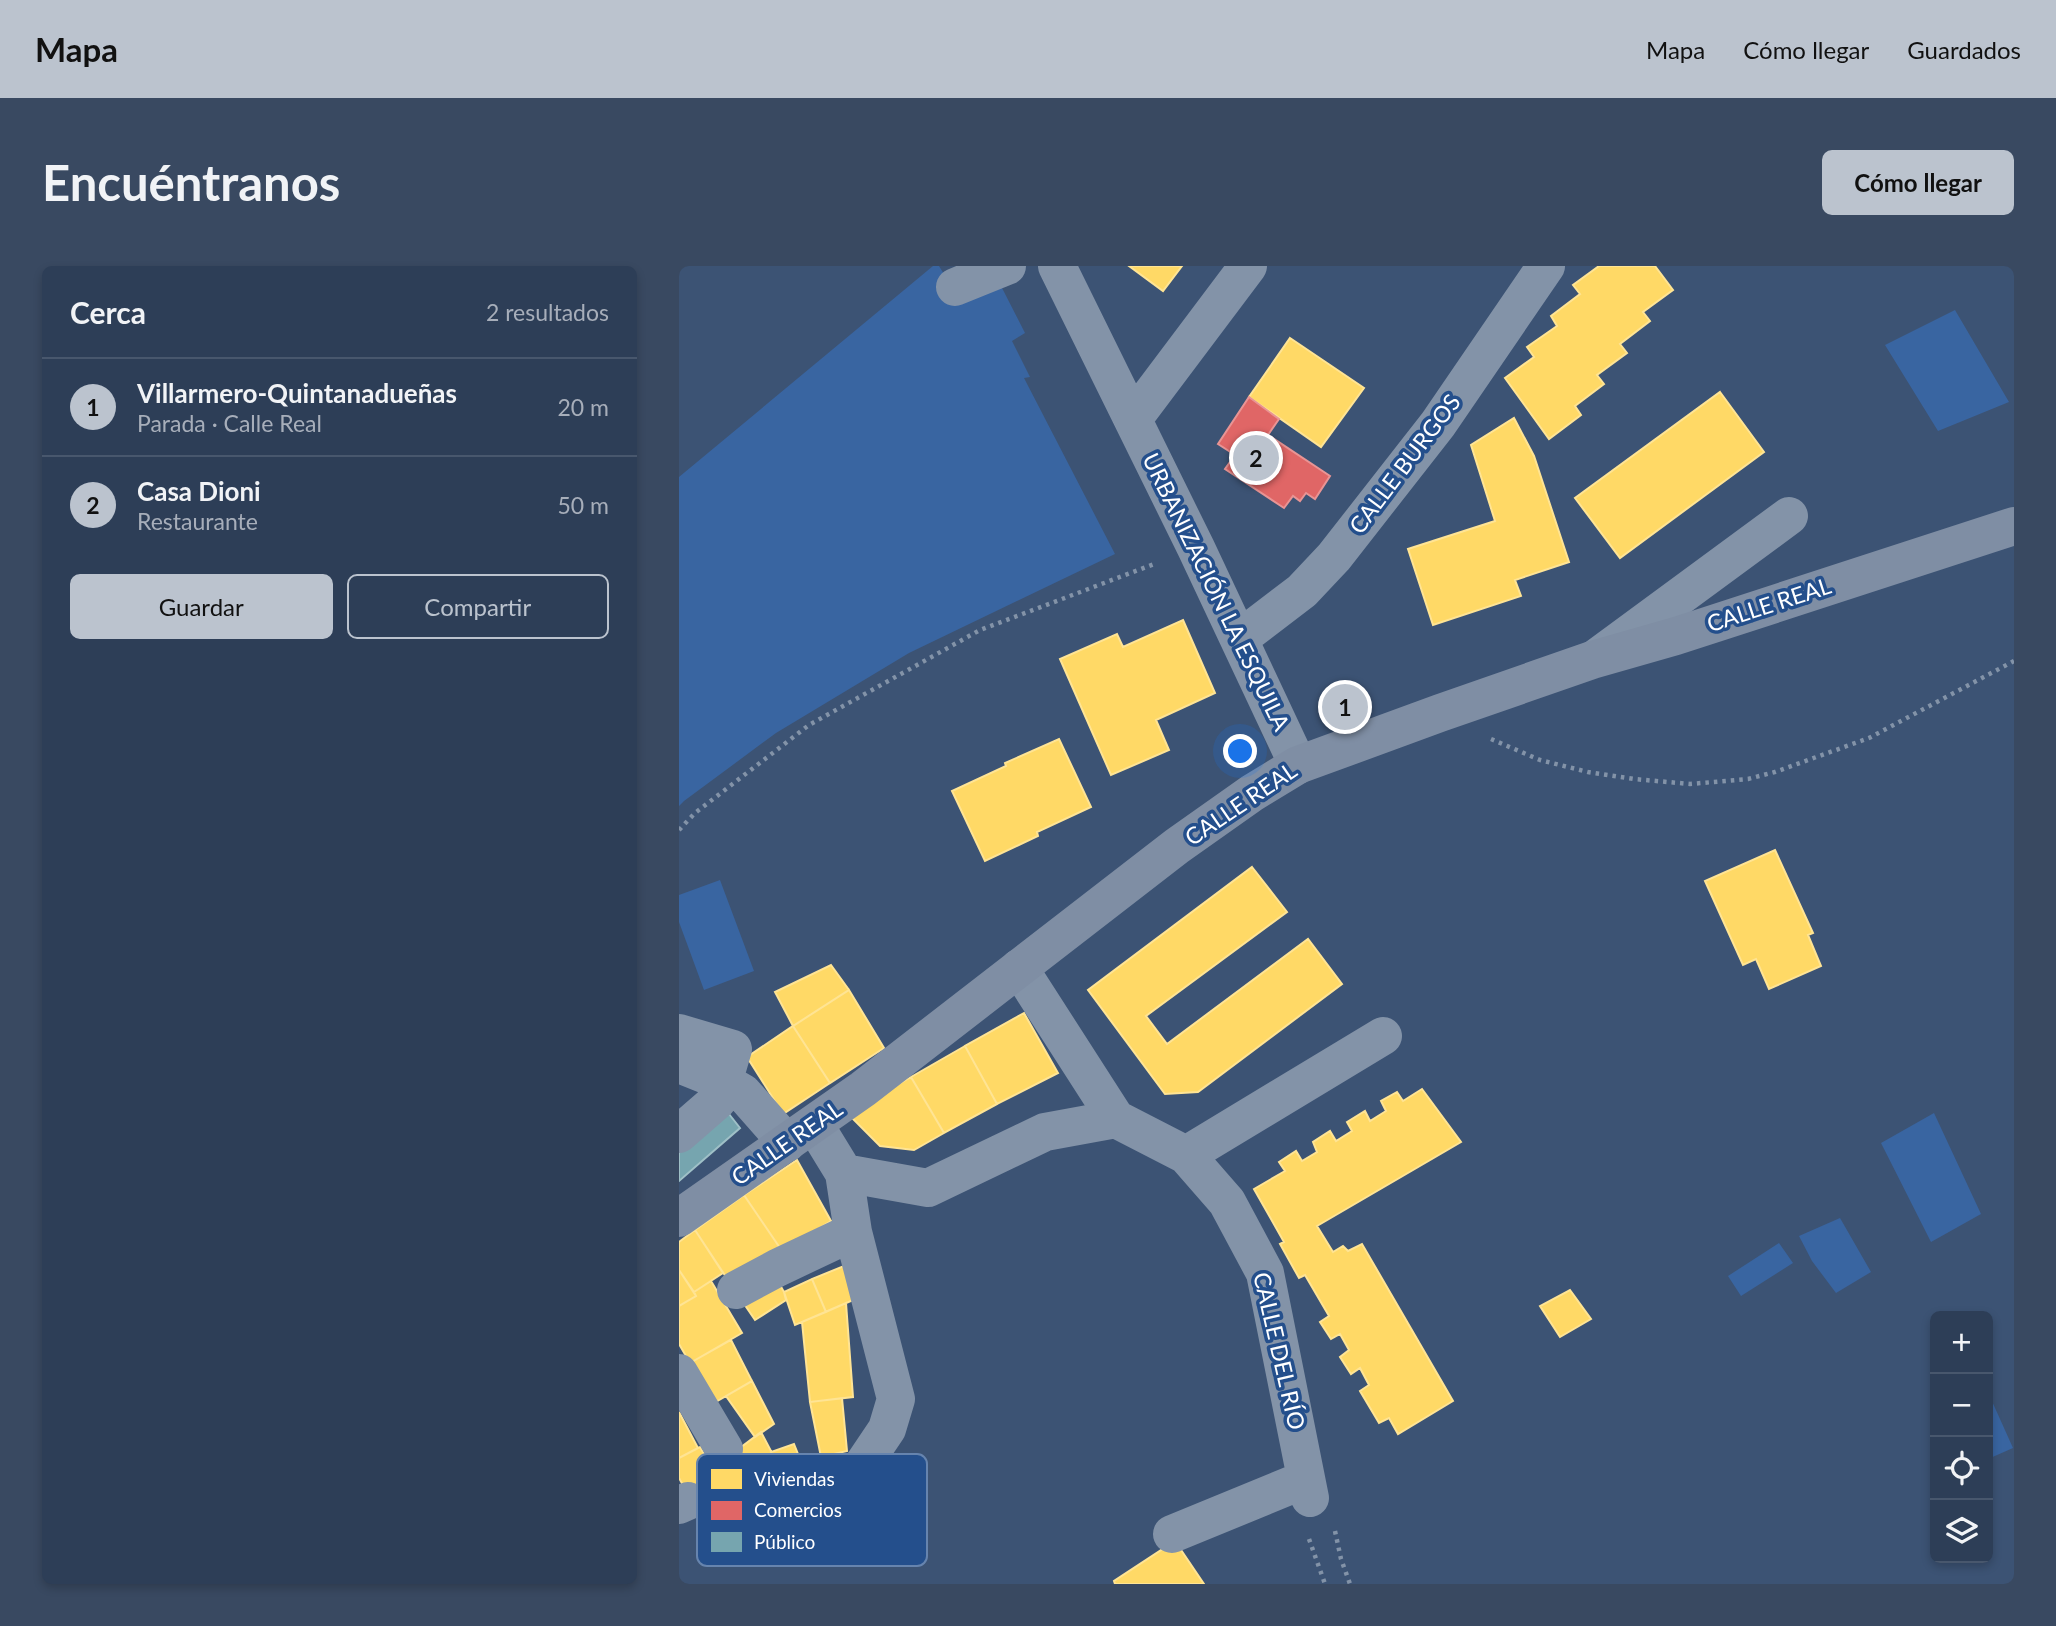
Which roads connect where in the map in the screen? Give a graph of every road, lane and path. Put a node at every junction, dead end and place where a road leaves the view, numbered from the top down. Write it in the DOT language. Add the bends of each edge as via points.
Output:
graph roads {
  1 [pos="1007,266"];
  2 [pos="1057,266"];
  3 [pos="1248,266"];
  4 [pos="1546,266"];
  5 [pos="955,287"];
  6 [pos="1133,419"];
  7 [pos="1789,516"];
  8 [pos="2014,526"];
  9 [pos="1196,548"];
  10 [pos="1239,639"];
  11 [pos="1592,660"];
  12 [pos="2014,661"];
  13 [pos="1440,713"];
  14 [pos="1299,765"];
  15 [pos="679,830"];
  16 [pos="1019,968"];
  17 [pos="1383,1035"];
  18 [pos="680,1058"];
  19 [pos="724,1082"];
  20 [pos="1116,1119"];
  21 [pos="679,1133"];
  22 [pos="800,1133"];
  23 [pos="1186,1155"];
  24 [pos="844,1174"];
  25 [pos="679,1218"];
  26 [pos="853,1232"];
  27 [pos="736,1290"];
  28 [pos="679,1373"];
  29 [pos="724,1449"];
  30 [pos="870,1454"];
  31 [pos="1308,1489"];
  32 [pos="1172,1534"];
  33 [pos="1350,1584"];
  1 -- 5 [label="street"];
  2 -- 6 [label="street, URBANIZACIÓN LA ESQUILA"];
  3 -- 6 [label="street"];
  4 -- 10 [label="street, CALLE BURGOS" via="1438,424 1334,557 1302,592"];
  6 -- 9 [label="street, URBANIZACIÓN LA ESQUILA"];
  7 -- 11 [label="street"];
  8 -- 11 [label="street, CALLE REAL"];
  9 -- 10 [label="street, URBANIZACIÓN LA ESQUILA"];
  9 -- 15 [label="path" via="980,630 809,725"];
  10 -- 14 [label="street, URBANIZACIÓN LA ESQUILA"];
  11 -- 13 [label="street, CALLE REAL"];
  12 -- 13 [label="path" via="1869,738 1775,772 1737,780 1690,784 1588,772 1501,745"];
  13 -- 14 [label="street, CALLE REAL"];
  14 -- 16 [label="street, CALLE REAL" via="1177,846"];
  16 -- 20 [label="street"];
  16 -- 22 [label="street, CALLE REAL"];
  17 -- 23 [label="street"];
  18 -- 19 [label="street"];
  19 -- 21 [label="street" via="718,1100"];
  19 -- 22 [label="street"];
  20 -- 23 [label="street, CALLE DEL RÍO"];
  20 -- 24 [label="street" via="1045,1132 928,1188"];
  22 -- 24 [label="street"];
  22 -- 25 [label="street, CALLE REAL"];
  23 -- 31 [label="street, CALLE DEL RÍO" via="1227,1202 1265,1273"];
  24 -- 26 [label="street"];
  26 -- 27 [label="street"];
  26 -- 30 [label="street" via="896,1399 887,1429"];
  28 -- 29 [label="street"];
  31 -- 32 [label="street"];
  31 -- 33 [label="path" via="1329,1504"];
}
